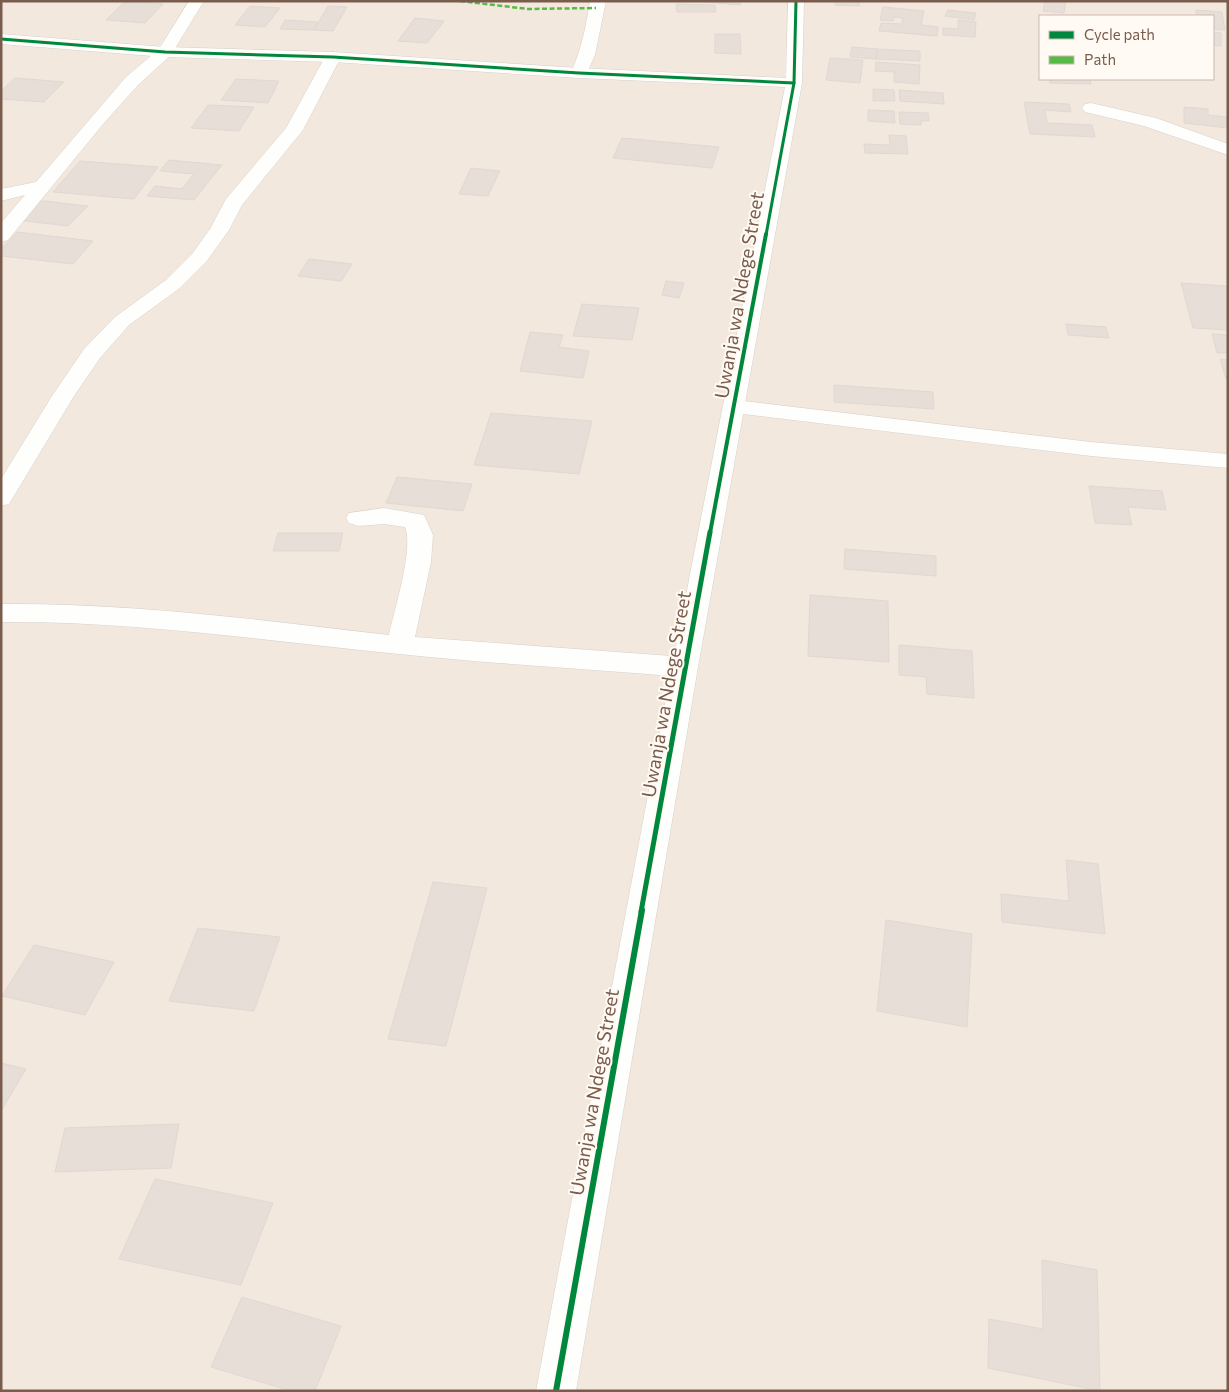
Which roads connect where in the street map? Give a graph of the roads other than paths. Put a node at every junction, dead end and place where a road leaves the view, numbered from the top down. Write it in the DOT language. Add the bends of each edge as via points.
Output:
graph roads {
  1 [pos="197,1"];
  2 [pos="598,1"];
  3 [pos="796,1"];
  4 [pos="1,39"];
  5 [pos="165,52"];
  6 [pos="333,57"];
  7 [pos="579,73"];
  8 [pos="794,84"];
  9 [pos="1091,108"];
  10 [pos="1228,150"];
  11 [pos="42,186"];
  12 [pos="1,195"];
  13 [pos="1,236"];
  14 [pos="735,406"];
  15 [pos="1228,461"];
  16 [pos="1,499"];
  17 [pos="358,518"];
  18 [pos="1,613"];
  19 [pos="400,645"];
  20 [pos="685,666"];
  21 [pos="556,1391"];
  1 -- 5 [label="street"];
  2 -- 7 [label="street" via="593,33"];
  3 -- 8 [label="street, Uwanja wa Ndege Street"];
  4 -- 5 [label="street"];
  5 -- 6 [label="street"];
  5 -- 11 [label="street" via="132,81"];
  6 -- 7 [label="street"];
  6 -- 16 [label="street" via="294,130 233,203 199,258 173,284 122,321 92,354"];
  7 -- 8 [label="street"];
  8 -- 14 [label="street, Uwanja wa Ndege Street"];
  9 -- 10 [label="street" via="1150,122"];
  11 -- 12 [label="street"];
  11 -- 13 [label="street"];
  14 -- 15 [label="street" via="1091,449"];
  14 -- 20 [label="street, Uwanja wa Ndege Street"];
  17 -- 19 [label="street" via="384,516 415,521 422,535"];
  18 -- 19 [label="street" via="58,611 194,621"];
  19 -- 20 [label="street"];
  20 -- 21 [label="street, Uwanja wa Ndege Street"];
}
